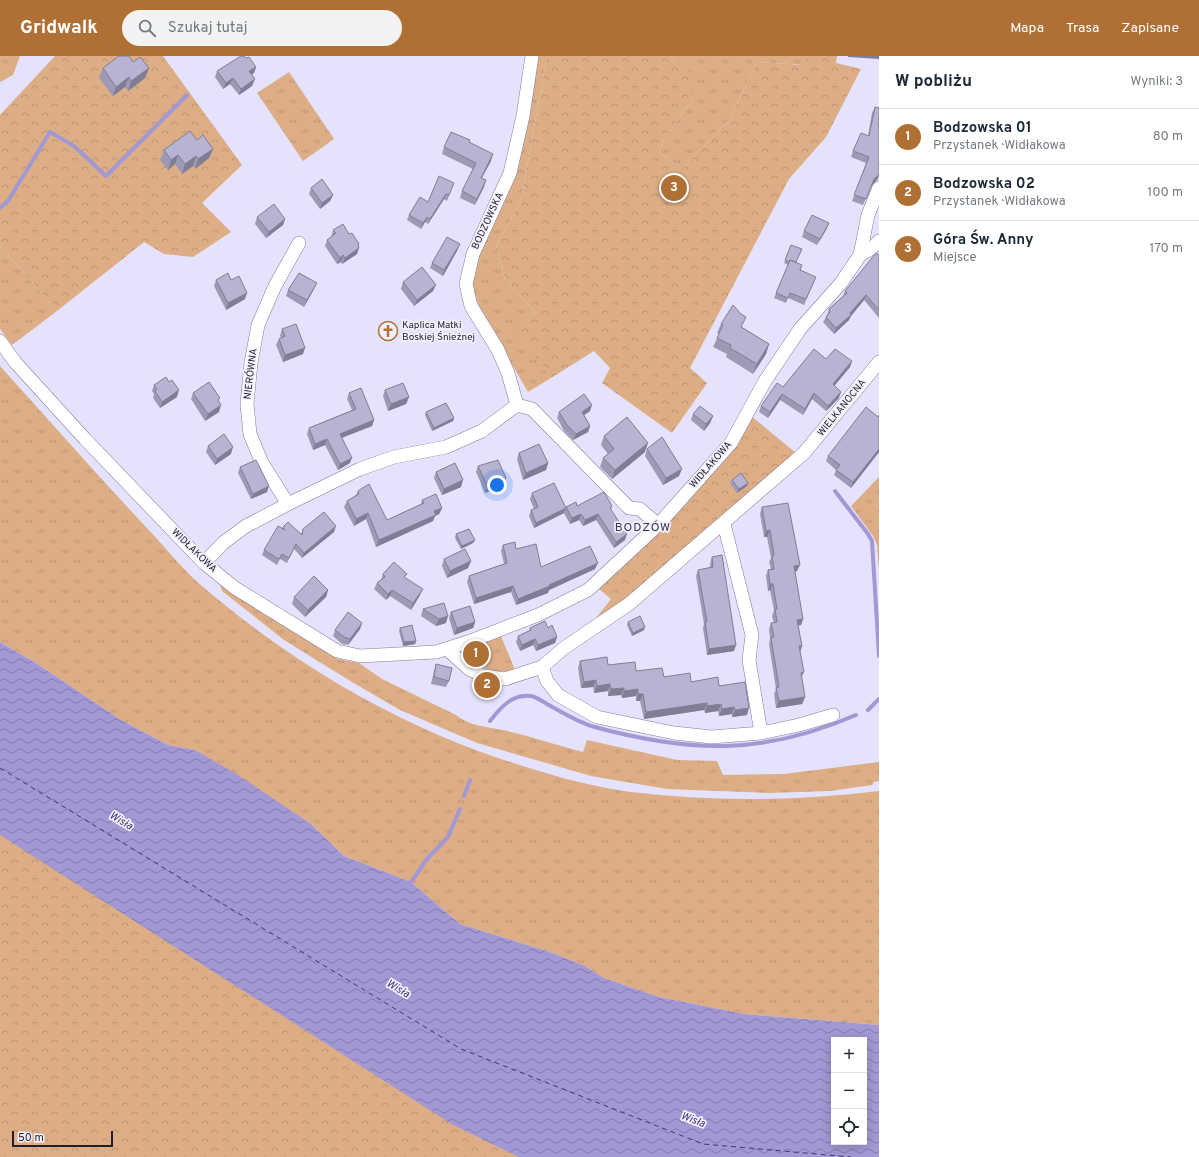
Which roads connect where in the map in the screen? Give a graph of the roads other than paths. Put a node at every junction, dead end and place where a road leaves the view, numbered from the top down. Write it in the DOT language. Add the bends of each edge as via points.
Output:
graph roads {
  1 [pos="532,56"];
  2 [pos="879,188"];
  3 [pos="879,241"];
  4 [pos="299,243"];
  5 [pos="860,255"];
  6 [pos="0,341"];
  7 [pos="879,362"];
  8 [pos="517,405"];
  9 [pos="288,504"];
  10 [pos="658,524"];
  11 [pos="724,524"];
  12 [pos="204,563"];
  13 [pos="447,649"];
  14 [pos="542,667"];
  15 [pos="833,715"];
  16 [pos="762,733"];
  1 -- 8 [label="street, BODZOWSKA" via="523,116 510,173 473,254 466,284 472,306 498,350 508,373"];
  2 -- 5 [label="street, WIDŁAKOWA" via="868,216"];
  3 -- 5 [label="street"];
  4 -- 9 [label="street, NIERÓWNA" via="275,286 258,325 247,404 250,434 262,462"];
  5 -- 10 [label="street, WIDŁAKOWA" via="841,283 800,329 774,368 731,443"];
  6 -- 12 [label="street, WIDŁAKOWA" via="15,362 85,439"];
  7 -- 11 [label="street, WIELKANOCNA" via="804,453 766,484"];
  8 -- 9 [label="street" via="482,431 446,448 394,457 360,469"];
  8 -- 10 [label="street" via="532,409 629,508 640,510"];
  9 -- 12 [label="street" via="246,526 223,543"];
  10 -- 13 [label="street, WIDŁAKOWA" via="588,590 538,614"];
  11 -- 14 [label="street" via="629,604 564,648"];
  11 -- 16 [label="street" via="752,635 749,660"];
  12 -- 13 [label="street, WIDŁAKOWA" via="235,588 337,651 360,656 425,653"];
  13 -- 14 [label="street" via="469,669 490,678 505,679"];
  14 -- 16 [label="street" via="547,681 558,695 597,717 696,736"];
  15 -- 16 [label="street"];
}
